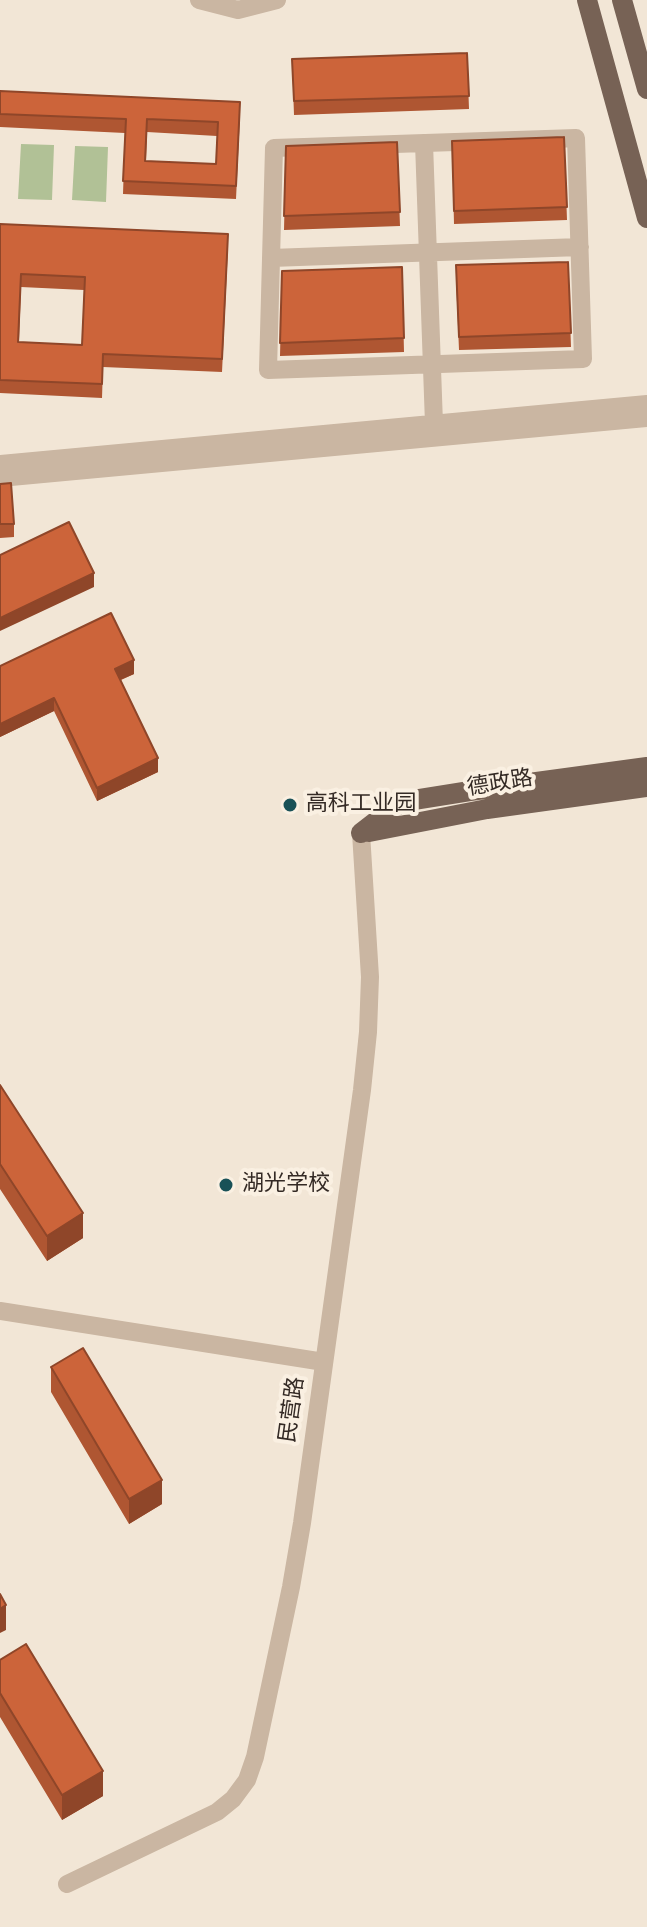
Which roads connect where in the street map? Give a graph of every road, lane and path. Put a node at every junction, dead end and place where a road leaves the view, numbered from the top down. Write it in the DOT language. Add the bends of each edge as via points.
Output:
graph roads {
  1 [pos="199,0"];
  2 [pos="277,0"];
  3 [pos="587,0"];
  4 [pos="622,0"];
  5 [pos="647,89"];
  6 [pos="424,143"];
  7 [pos="647,218"];
  8 [pos="580,247"];
  9 [pos="428,252"];
  10 [pos="271,258"];
  11 [pos="432,364"];
  12 [pos="647,404"];
  13 [pos="647,418"];
  14 [pos="434,424"];
  15 [pos="0,464"];
  16 [pos="0,478"];
  17 [pos="647,767"];
  18 [pos="647,787"];
  19 [pos="361,833"];
  20 [pos="0,1311"];
  21 [pos="324,1362"];
  22 [pos="67,1884"];
  1 -- 2 [label="street" via="238,10"];
  3 -- 7 [label="main road"];
  4 -- 5 [label="main road"];
  6 -- 8 [label="street" via="576,138"];
  6 -- 9 [label="street"];
  6 -- 10 [label="street" via="274,148"];
  8 -- 9 [label="street"];
  8 -- 11 [label="street" via="583,359"];
  9 -- 10 [label="street"];
  9 -- 11 [label="street"];
  10 -- 11 [label="street" via="268,370"];
  11 -- 14 [label="street"];
  12 -- 14 [label="street"];
  13 -- 16 [label="street"];
  14 -- 15 [label="street"];
  17 -- 19 [label="main road, 德政路" via="401,802"];
  18 -- 19 [label="main road, 德政路"];
  19 -- 21 [label="street, 民营路" via="368,1032"];
  20 -- 21 [label="street"];
  21 -- 22 [label="street, 民营路" via="291,1587 247,1780 217,1812"];
}
